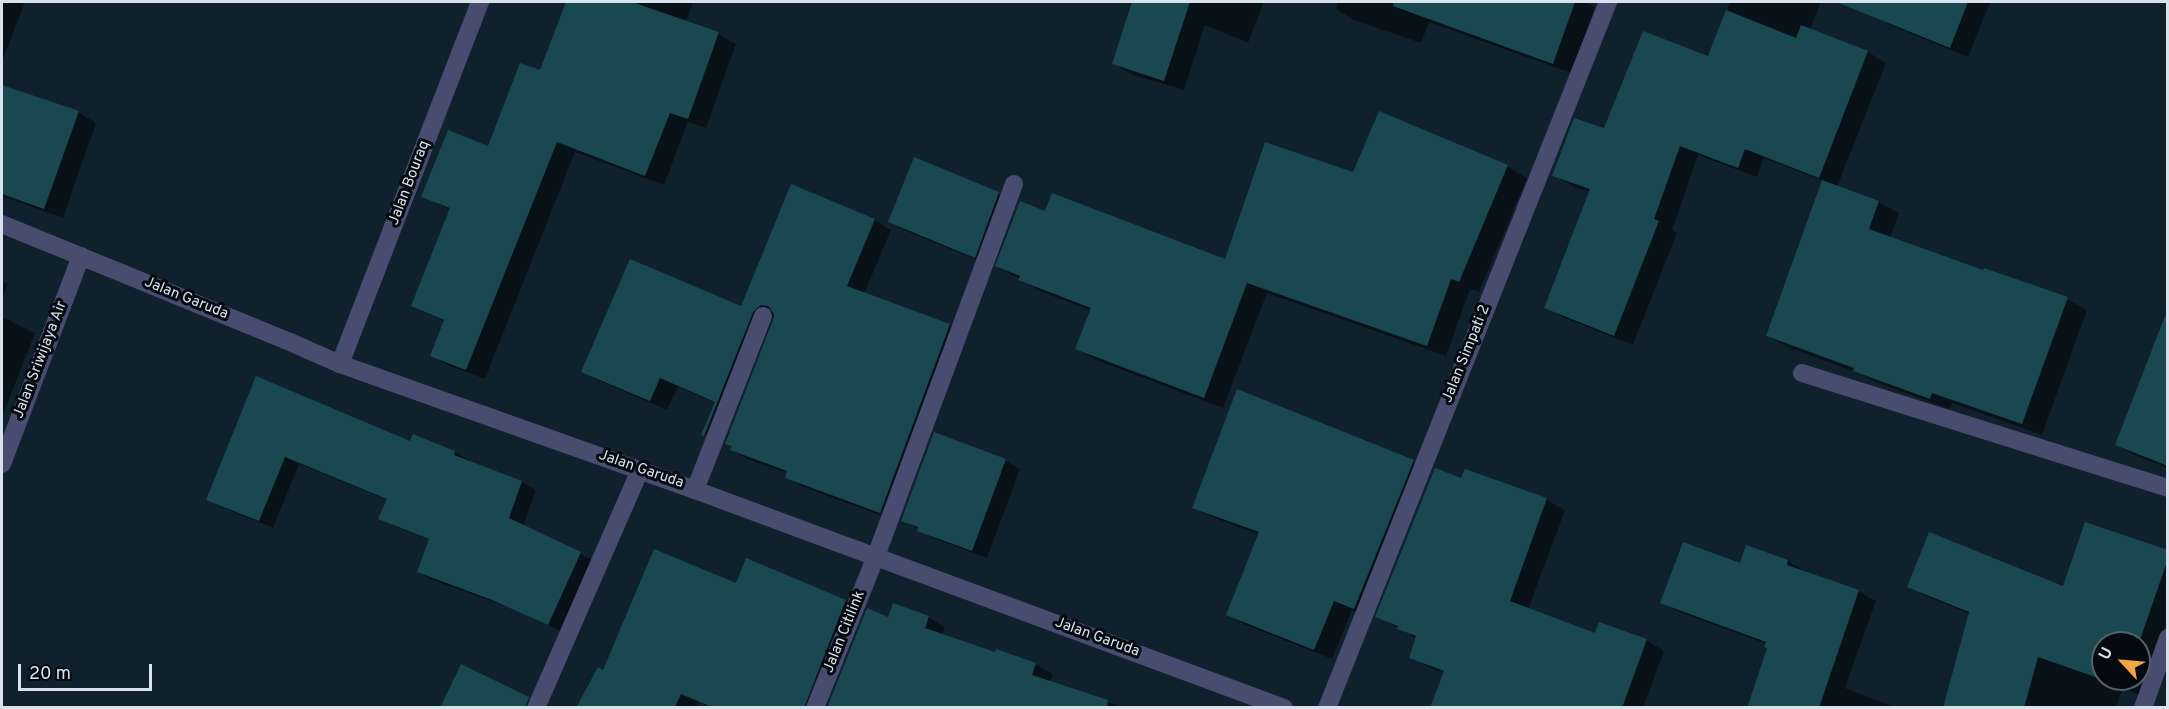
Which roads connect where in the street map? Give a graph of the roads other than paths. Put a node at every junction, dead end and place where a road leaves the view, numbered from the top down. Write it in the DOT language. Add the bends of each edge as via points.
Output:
graph roads {
  1 [pos="480,2"];
  2 [pos="1608,2"];
  3 [pos="1014,183"];
  4 [pos="2,224"];
  5 [pos="81,256"];
  6 [pos="763,316"];
  7 [pos="340,364"];
  8 [pos="1802,373"];
  9 [pos="2,464"];
  10 [pos="640,470"];
  11 [pos="2168,488"];
  12 [pos="695,489"];
  13 [pos="876,556"];
  14 [pos="2168,638"];
  15 [pos="536,708"];
  16 [pos="815,708"];
  17 [pos="1284,708"];
  18 [pos="1326,708"];
  19 [pos="2143,708"];
  1 -- 7 [label="street, Jalan Bouraq"];
  2 -- 18 [label="street, Jalan Simpati 2"];
  3 -- 13 [label="street, Jalan Citilink"];
  4 -- 5 [label="street, Jalan Garuda"];
  5 -- 7 [label="street, Jalan Garuda"];
  5 -- 9 [label="street, Jalan Sriwijaya Air"];
  6 -- 12 [label="street"];
  7 -- 10 [label="street, Jalan Garuda"];
  8 -- 11 [label="street"];
  10 -- 12 [label="street, Jalan Garuda"];
  10 -- 15 [label="street"];
  12 -- 13 [label="street, Jalan Garuda"];
  13 -- 16 [label="street, Jalan Citilink"];
  13 -- 17 [label="street, Jalan Garuda"];
  14 -- 19 [label="street"];
}
